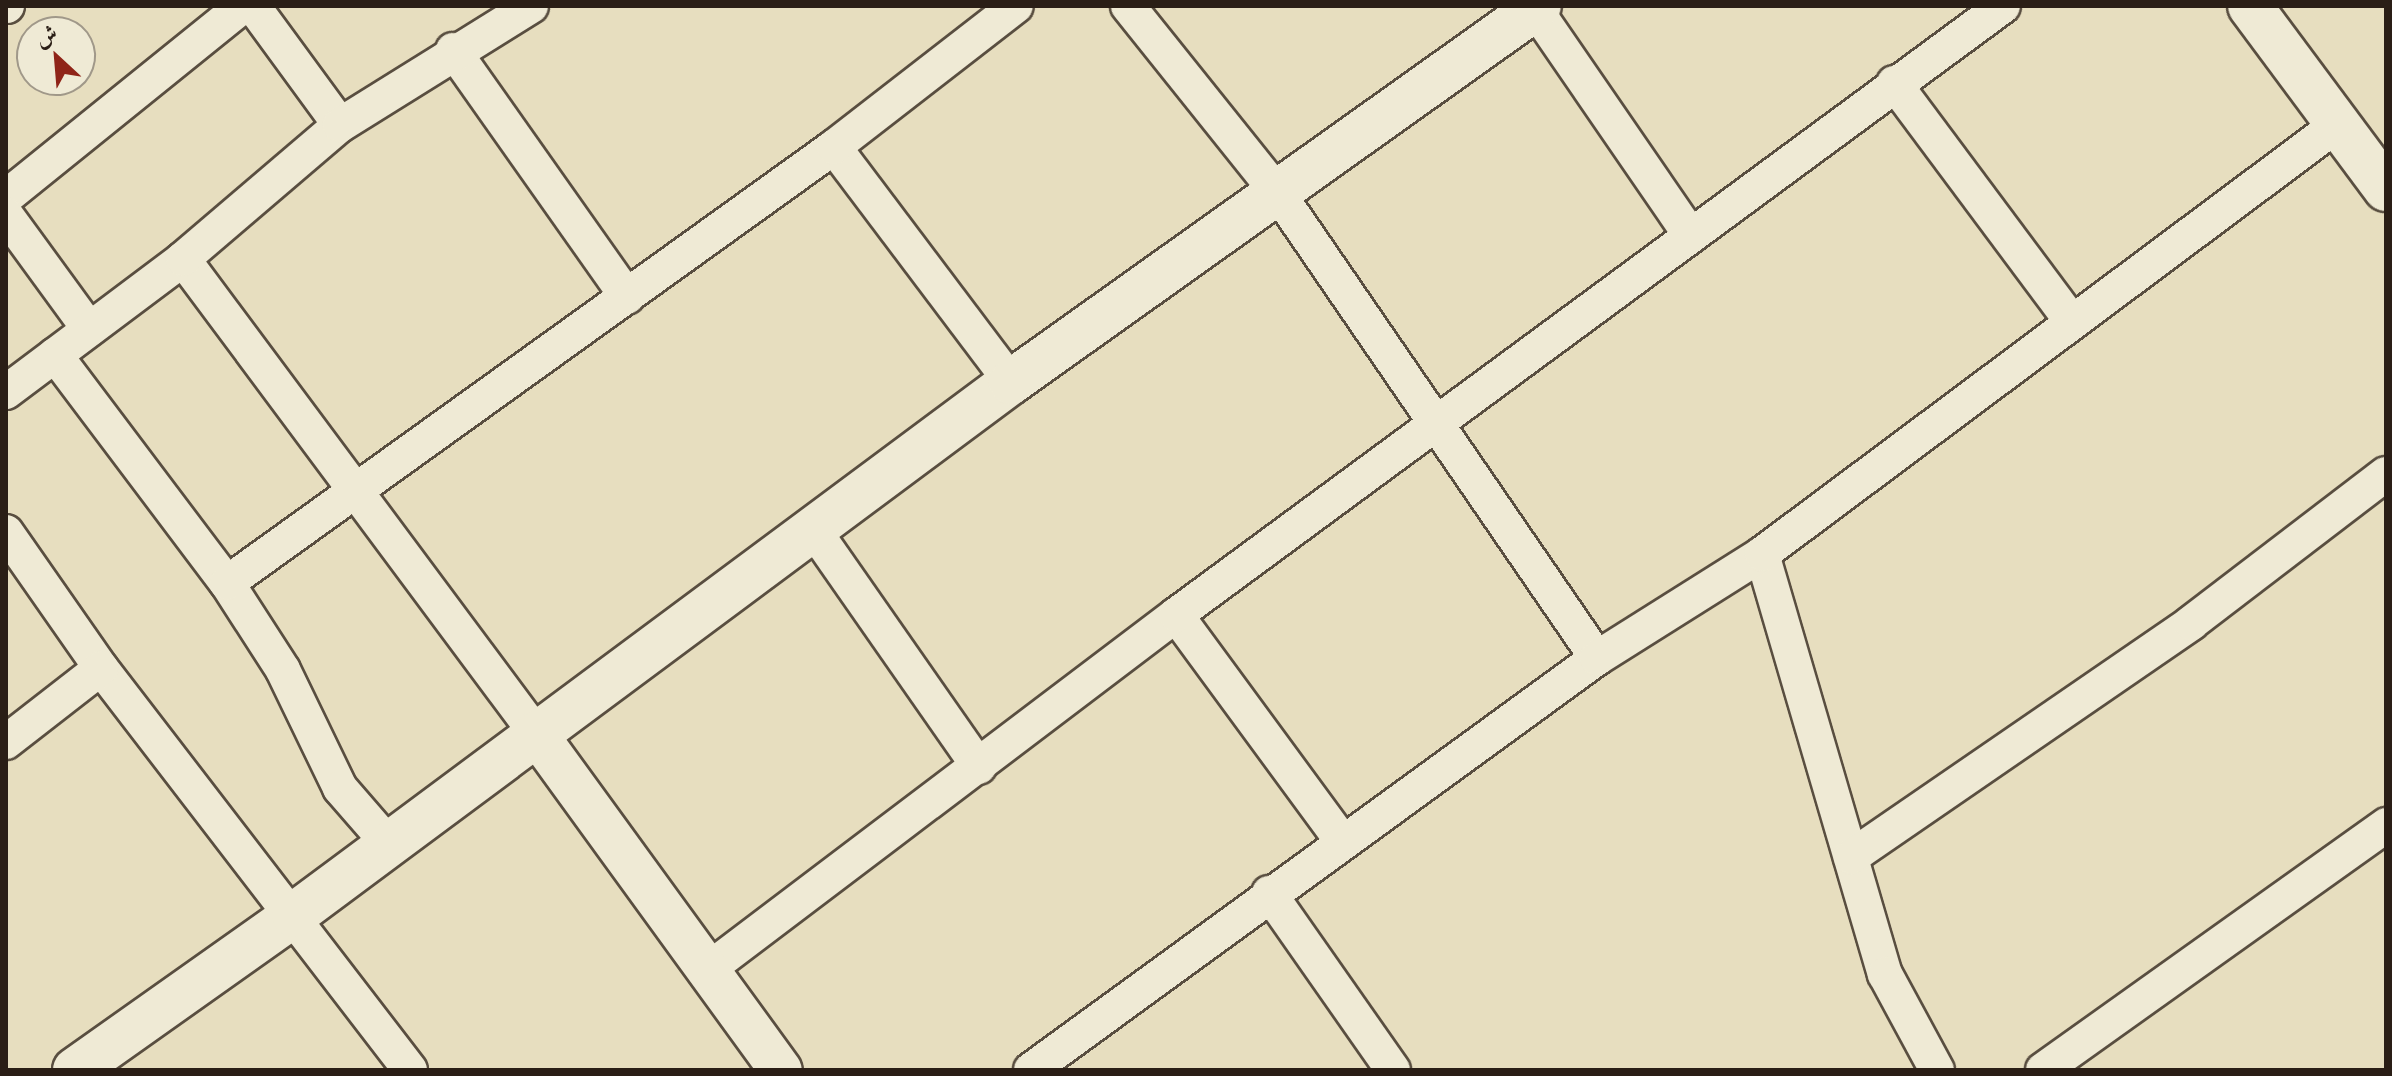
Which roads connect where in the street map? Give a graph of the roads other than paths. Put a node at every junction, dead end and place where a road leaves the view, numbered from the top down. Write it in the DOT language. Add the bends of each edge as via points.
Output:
graph roads {
  1 [pos="243,6"];
  2 [pos="253,6"];
  3 [pos="531,6"];
  4 [pos="1016,6"];
  5 [pos="1128,6"];
  6 [pos="2003,6"];
  7 [pos="2250,6"];
  8 [pos="1537,8"];
  9 [pos="453,50"];
  10 [pos="1894,83"];
  11 [pos="340,125"];
  12 [pos="2337,125"];
  13 [pos="834,147"];
  14 [pos="2386,189"];
  15 [pos="1278,193"];
  16 [pos="6,197"];
  17 [pos="6,215"];
  18 [pos="1691,236"];
  19 [pos="183,259"];
  20 [pos="627,297"];
  21 [pos="2072,322"];
  22 [pos="89,329"];
  23 [pos="55,355"];
  24 [pos="1011,382"];
  25 [pos="6,392"];
  26 [pos="1435,428"];
  27 [pos="2386,474"];
  28 [pos="354,493"];
  29 [pos="813,529"];
  30 [pos="6,532"];
  31 [pos="1762,554"];
  32 [pos="227,583"];
  33 [pos="1176,615"];
  34 [pos="1597,658"];
  35 [pos="101,668"];
  36 [pos="535,732"];
  37 [pos="6,742"];
  38 [pos="979,767"];
  39 [pos="2386,825"];
  40 [pos="1341,840"];
  41 [pos="387,842"];
  42 [pos="1851,857"];
  43 [pos="1269,893"];
  44 [pos="294,915"];
  45 [pos="706,971"];
  46 [pos="75,1070"];
  47 [pos="410,1070"];
  48 [pos="781,1070"];
  49 [pos="1031,1070"];
  50 [pos="1393,1070"];
  51 [pos="1937,1070"];
  52 [pos="2043,1070"];
  1 -- 16 [label="street"];
  2 -- 11 [label="street"];
  3 -- 9 [label="street"];
  4 -- 13 [label="street"];
  5 -- 15 [label="street"];
  6 -- 10 [label="street"];
  7 -- 12 [label="main road"];
  8 -- 15 [label="main road"];
  8 -- 18 [label="street"];
  9 -- 11 [label="street"];
  9 -- 20 [label="street"];
  10 -- 18 [label="street"];
  10 -- 21 [label="street"];
  11 -- 19 [label="street"];
  12 -- 14 [label="main road"];
  12 -- 21 [label="street"];
  13 -- 20 [label="street"];
  13 -- 24 [label="street"];
  15 -- 24 [label="main road"];
  15 -- 26 [label="street"];
  17 -- 22 [label="street"];
  18 -- 26 [label="street"];
  19 -- 22 [label="street"];
  19 -- 28 [label="street"];
  20 -- 28 [label="street"];
  21 -- 31 [label="street"];
  22 -- 23 [label="street"];
  23 -- 25 [label="street"];
  23 -- 32 [label="street"];
  24 -- 29 [label="main road"];
  26 -- 33 [label="street"];
  26 -- 34 [label="street"];
  27 -- 42 [label="street" via="2191,623"];
  28 -- 32 [label="street"];
  28 -- 36 [label="street"];
  29 -- 36 [label="main road"];
  29 -- 38 [label="street"];
  30 -- 35 [label="street"];
  31 -- 34 [label="street"];
  31 -- 42 [label="street"];
  32 -- 41 [label="street" via="283,670 340,788"];
  33 -- 38 [label="street"];
  33 -- 40 [label="street"];
  34 -- 40 [label="street"];
  35 -- 37 [label="street"];
  35 -- 44 [label="street"];
  36 -- 41 [label="main road"];
  36 -- 45 [label="street"];
  38 -- 45 [label="street"];
  39 -- 52 [label="street"];
  40 -- 43 [label="street"];
  41 -- 44 [label="main road"];
  42 -- 51 [label="street" via="1885,974"];
  43 -- 49 [label="street"];
  43 -- 50 [label="street"];
  44 -- 46 [label="main road"];
  44 -- 47 [label="street"];
  45 -- 48 [label="street"];
}
